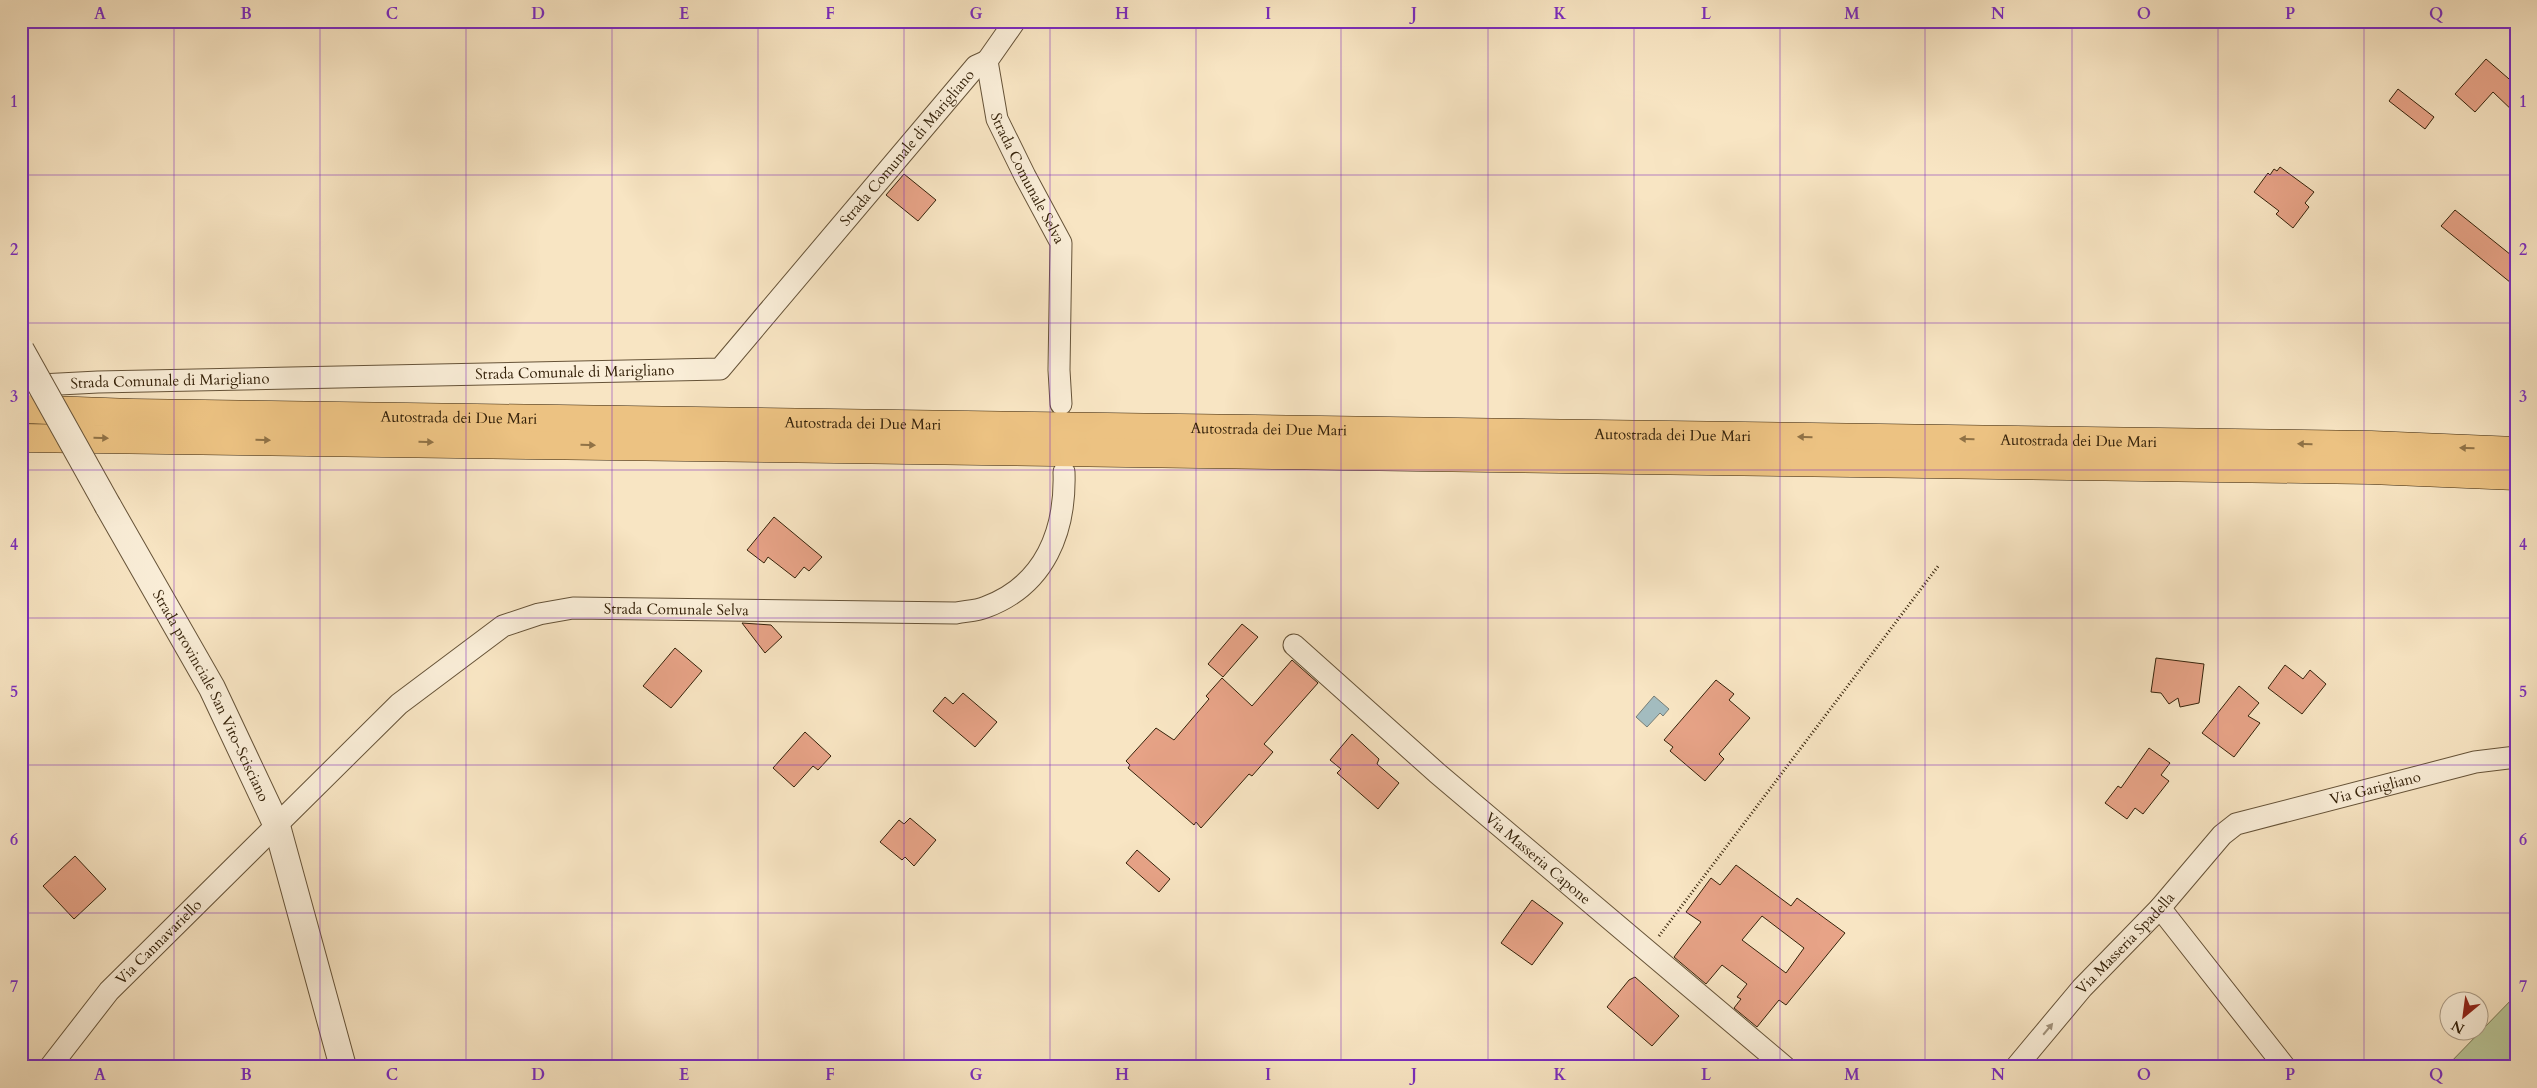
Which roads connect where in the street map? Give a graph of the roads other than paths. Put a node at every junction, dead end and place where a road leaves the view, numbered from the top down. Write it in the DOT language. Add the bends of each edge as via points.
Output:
graph roads {
  1 [pos="1015,21"];
  2 [pos="987,61"];
  3 [pos="21,350"];
  4 [pos="21,386"];
  5 [pos="1061,404"];
  6 [pos="21,409"];
  7 [pos="21,438"];
  8 [pos="2516,451"];
  9 [pos="1064,472"];
  10 [pos="2516,476"];
  11 [pos="1294,645"];
  12 [pos="2516,746"];
  13 [pos="2516,757"];
  14 [pos="2475,762"];
  15 [pos="2236,824"];
  16 [pos="278,826"];
  17 [pos="2160,908"];
  18 [pos="50,1067"];
  19 [pos="343,1067"];
  20 [pos="1785,1067"];
  21 [pos="2016,1067"];
  22 [pos="2285,1067"];
  1 -- 2 [label="street"];
  2 -- 4 [label="street, Strada Comunale di Marigliano" via="976,66 720,369"];
  2 -- 5 [label="street, Strada Comunale Selva" via="997,119 1061,243"];
  3 -- 16 [label="street, Strada provinciale San Vito-Scisciano, bridge" via="212,688"];
  8 -- 6 [label="highway, Autostrada dei Due Mari, one-way" via="2371,445"];
  7 -- 10 [label="highway, Autostrada dei Due Mari, one-way" via="2370,470"];
  9 -- 16 [label="street, Strada Comunale Selva" via="1061,517 1050,550 1031,580 1013,594 985,608 956,614 573,608 539,614 504,626 399,704"];
  11 -- 20 [label="street, Via Masseria Capone" via="1437,773"];
  12 -- 14 [label="street"];
  13 -- 14 [label="street, Via Garigliano"];
  14 -- 15 [label="street, Via Garigliano"];
  15 -- 17 [label="street, Via Masseria Spadella" via="2222,834"];
  16 -- 18 [label="street, Via Cannavariello" via="110,991"];
  16 -- 19 [label="street, Strada provinciale San Vito-Scisciano"];
  21 -- 17 [label="street, Via Masseria Spadella, one-way" via="2082,988"];
  17 -- 22 [label="street"];
}
